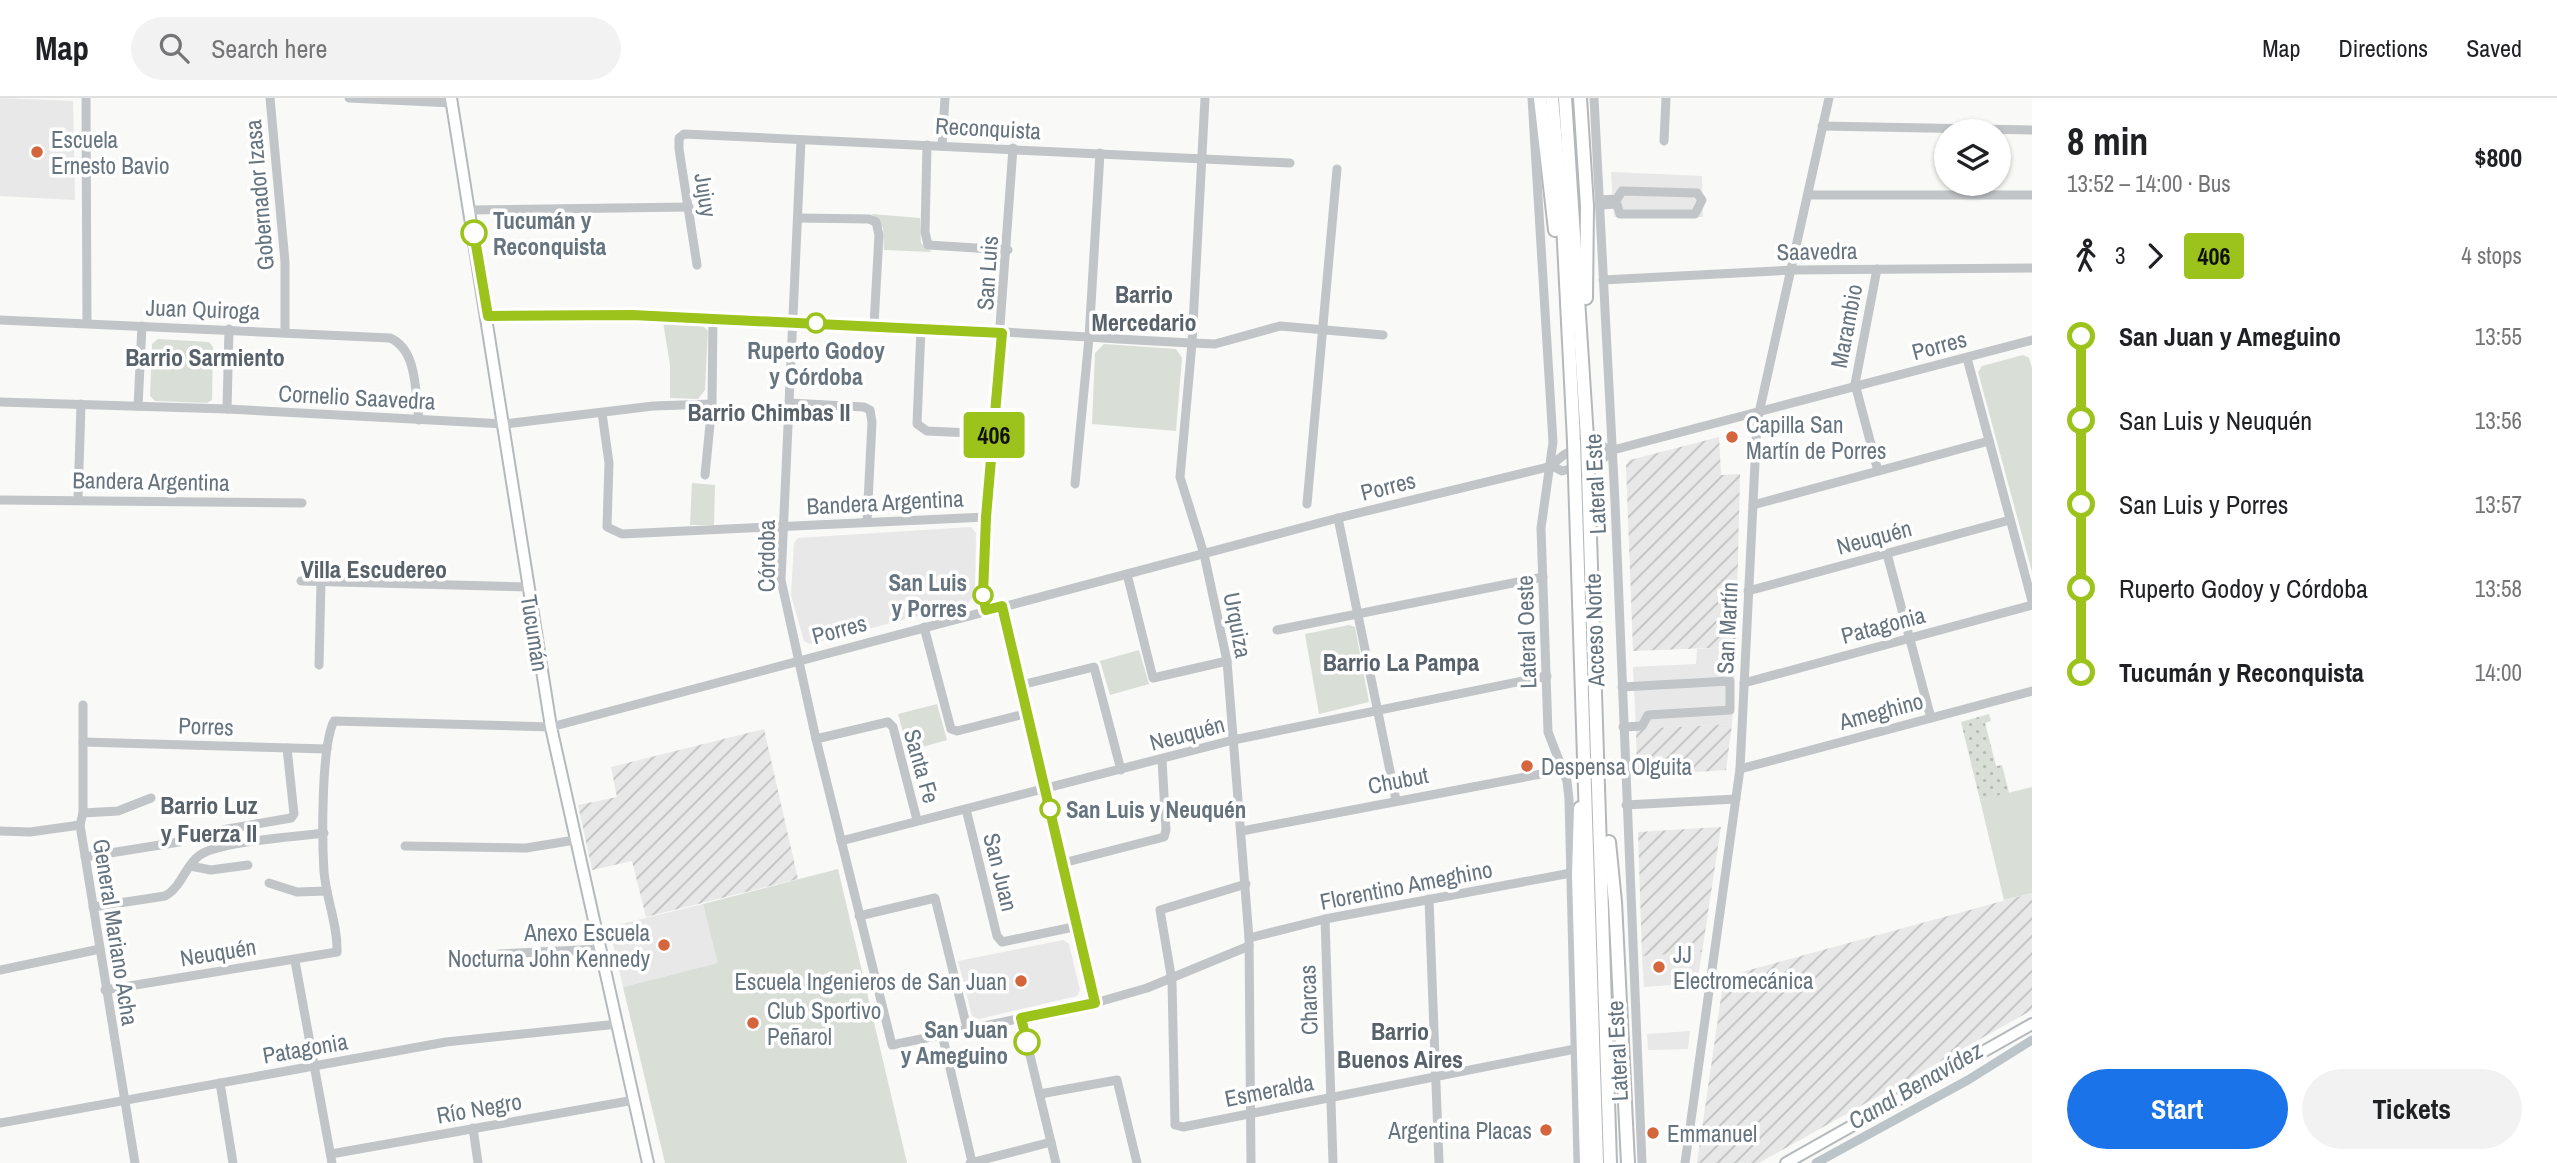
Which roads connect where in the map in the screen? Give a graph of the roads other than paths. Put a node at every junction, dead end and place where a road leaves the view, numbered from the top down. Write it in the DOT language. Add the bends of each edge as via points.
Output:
graph roads {
  1 [pos="86,98"];
  2 [pos="270,98"];
  3 [pos="349,98"];
  4 [pos="945,98"];
  5 [pos="1206,98"];
  6 [pos="1532,98"];
  7 [pos="1540,98"];
  8 [pos="1552,98"];
  9 [pos="1565,98"];
  10 [pos="1580,98"];
  11 [pos="1594,98"];
  12 [pos="1666,98"];
  13 [pos="1829,98"];
  14 [pos="451,101"];
  15 [pos="1822,126"];
  16 [pos="2032,130"];
  17 [pos="684,134"];
  18 [pos="802,140"];
  19 [pos="1664,141"];
  20 [pos="928,145"];
  21 [pos="943,145"];
  22 [pos="1013,148"];
  23 [pos="1101,153"];
  24 [pos="1204,157"];
  25 [pos="1290,163"];
  26 [pos="1338,169"];
  27 [pos="1808,195"];
  28 [pos="2032,195"];
  29 [pos="1600,203"];
  30 [pos="689,208"];
  31 [pos="470,210"];
  32 [pos="798,218"];
  33 [pos="1008,250"];
  34 [pos="697,265"];
  35 [pos="2032,268"];
  36 [pos="1877,269"];
  37 [pos="1792,270"];
  38 [pos="1602,280"];
  39 [pos="488,316"];
  40 [pos="713,318"];
  41 [pos="0,320"];
  42 [pos="793,321"];
  43 [pos="87,323"];
  44 [pos="874,325"];
  45 [pos="142,326"];
  46 [pos="921,328"];
  47 [pos="229,329"];
  48 [pos="1323,329"];
  49 [pos="1568,329"];
  50 [pos="285,331"];
  51 [pos="1002,333"];
  52 [pos="1383,335"];
  53 [pos="1089,338"];
  54 [pos="2032,340"];
  55 [pos="1192,344"];
  56 [pos="1967,358"];
  57 [pos="1584,372"];
  58 [pos="1856,388"];
  59 [pos="0,402"];
  60 [pos="81,404"];
  61 [pos="712,404"];
  62 [pos="790,404"];
  63 [pos="138,406"];
  64 [pos="227,409"];
  65 [pos="602,413"];
  66 [pos="1758,414"];
  67 [pos="419,421"];
  68 [pos="505,424"];
  69 [pos="994,434"];
  70 [pos="1580,439"];
  71 [pos="1989,440"];
  72 [pos="1613,450"];
  73 [pos="1552,466"];
  74 [pos="1878,471"];
  75 [pos="1582,474"];
  76 [pos="705,475"];
  77 [pos="1075,484"];
  78 [pos="78,499"];
  79 [pos="0,500"];
  80 [pos="302,503"];
  81 [pos="1307,503"];
  82 [pos="1752,505"];
  83 [pos="986,517"];
  84 [pos="1338,518"];
  85 [pos="2010,520"];
  86 [pos="867,522"];
  87 [pos="784,526"];
  88 [pos="1204,554"];
  89 [pos="1887,554"];
  90 [pos="1127,574"];
  91 [pos="1543,577"];
  92 [pos="301,581"];
  93 [pos="321,582"];
  94 [pos="527,587"];
  95 [pos="1748,591"];
  96 [pos="2032,603"];
  97 [pos="1002,606"];
  98 [pos="986,610"];
  99 [pos="1359,614"];
  100 [pos="924,627"];
  101 [pos="1277,631"];
  102 [pos="1910,638"];
  103 [pos="798,660"];
  104 [pos="1227,660"];
  105 [pos="319,665"];
  106 [pos="1547,676"];
  107 [pos="1744,683"];
  108 [pos="1021,685"];
  109 [pos="1622,687"];
  110 [pos="2032,691"];
  111 [pos="83,705"];
  112 [pos="1377,710"];
  113 [pos="1028,713"];
  114 [pos="1931,718"];
  115 [pos="551,727"];
  116 [pos="1623,727"];
  117 [pos="816,739"];
  118 [pos="1233,740"];
  119 [pos="1585,741"];
  120 [pos="83,742"];
  121 [pos="287,748"];
  122 [pos="327,749"];
  123 [pos="1163,760"];
  124 [pos="1740,769"];
  125 [pos="1121,770"];
  126 [pos="1562,770"];
  127 [pos="1046,789"];
  128 [pos="1601,789"];
  129 [pos="151,798"];
  130 [pos="1736,799"];
  131 [pos="1395,800"];
  132 [pos="1626,805"];
  133 [pos="966,809"];
  134 [pos="83,813"];
  135 [pos="917,820"];
  136 [pos="80,825"];
  137 [pos="222,830"];
  138 [pos="0,831"];
  139 [pos="1242,831"];
  140 [pos="324,833"];
  141 [pos="575,840"];
  142 [pos="841,841"];
  143 [pos="179,842"];
  144 [pos="405,846"];
  145 [pos="85,856"];
  146 [pos="1063,863"];
  147 [pos="248,865"];
  148 [pos="190,866"];
  149 [pos="1571,873"];
  150 [pos="270,883"];
  151 [pos="1246,884"];
  152 [pos="327,891"];
  153 [pos="1429,899"];
  154 [pos="93,907"];
  155 [pos="859,916"];
  156 [pos="1325,919"];
  157 [pos="1078,926"];
  158 [pos="1249,942"];
  159 [pos="100,949"];
  160 [pos="600,949"];
  161 [pos="499,954"];
  162 [pos="295,961"];
  163 [pos="0,970"];
  164 [pos="1172,978"];
  165 [pos="105,990"];
  166 [pos="1095,1003"];
  167 [pos="1021,1018"];
  168 [pos="618,1024"];
  169 [pos="2032,1024"];
  170 [pos="967,1028"];
  171 [pos="942,1034"];
  172 [pos="892,1045"];
  173 [pos="1575,1049"];
  174 [pos="315,1066"];
  175 [pos="1434,1077"];
  176 [pos="220,1083"];
  177 [pos="1040,1094"];
  178 [pos="1331,1098"];
  179 [pos="124,1100"];
  180 [pos="634,1100"];
  181 [pos="1251,1113"];
  182 [pos="0,1123"];
  183 [pos="473,1128"];
  184 [pos="1051,1142"];
  185 [pos="331,1158"];
  186 [pos="135,1163"];
  187 [pos="233,1163"];
  188 [pos="478,1163"];
  189 [pos="648,1163"];
  190 [pos="971,1163"];
  191 [pos="1056,1163"];
  192 [pos="1137,1163"];
  193 [pos="1251,1163"];
  194 [pos="1333,1163"];
  195 [pos="1438,1163"];
  196 [pos="1578,1163"];
  197 [pos="1586,1163"];
  198 [pos="1597,1163"];
  199 [pos="1610,1163"];
  200 [pos="1628,1163"];
  201 [pos="1642,1163"];
  202 [pos="1685,1163"];
  203 [pos="1786,1163"];
  1 -- 43 [label="street"];
  2 -- 50 [label="street, Gobernador Izasa" via="285,262"];
  3 -- 14 [label="street"];
  4 -- 21 [label="street"];
  5 -- 24 [label="street, Urquiza"];
  6 -- 73 [label="street, Lateral Oeste" via="1546,287"];
  7 -- 49 [label="highway"];
  8 -- 49 [label="highway, Acceso Norte"];
  9 -- 57 [label="highway, Acceso Norte"];
  10 -- 57 [label="highway" via="1587,206"];
  11 -- 29 [label="street, Lateral Este"];
  12 -- 19 [label="street"];
  13 -- 15 [label="street, San Martín"];
  14 -- 31 [label="main road, Tucumán"];
  15 -- 16 [label="street"];
  15 -- 27 [label="street, San Martín"];
  17 -- 18 [label="street, Reconquista"];
  17 -- 30 [label="street, Jujuy" via="679,138"];
  18 -- 20 [label="street, Reconquista"];
  18 -- 32 [label="street, Córdoba"];
  20 -- 21 [label="street, Reconquista"];
  20 -- 33 [label="street" via="928,244"];
  21 -- 22 [label="street, Reconquista"];
  22 -- 23 [label="street, Reconquista"];
  22 -- 33 [label="street, San Luis"];
  23 -- 24 [label="street, Reconquista"];
  23 -- 53 [label="street"];
  24 -- 25 [label="street, Reconquista"];
  24 -- 55 [label="street, Urquiza"];
  26 -- 48 [label="street"];
  27 -- 28 [label="street"];
  27 -- 37 [label="street, San Martín"];
  29 -- 29 [label="street" via="1617,204 1620,214 1695,214 1702,200 1697,193 1622,191 1617,199"];
  29 -- 38 [label="street, Lateral Este"];
  30 -- 31 [label="street"];
  30 -- 34 [label="street, Jujuy"];
  31 -- 39 [label="main road, Tucumán"];
  32 -- 42 [label="street, Córdoba"];
  32 -- 44 [label="street" via="876,222"];
  33 -- 51 [label="street, San Luis"];
  35 -- 36 [label="street, Saavedra"];
  36 -- 37 [label="street, Saavedra"];
  36 -- 58 [label="street, Marambio"];
  37 -- 38 [label="street, Saavedra"];
  37 -- 66 [label="street, San Martín"];
  38 -- 72 [label="street, Lateral Este"];
  39 -- 40 [label="street" via="578,313"];
  39 -- 68 [label="main road, Tucumán"];
  40 -- 42 [label="street"];
  40 -- 61 [label="street"];
  41 -- 43 [label="street, Juan Quiroga"];
  42 -- 44 [label="street"];
  42 -- 62 [label="street, Córdoba"];
  43 -- 45 [label="street, Juan Quiroga"];
  44 -- 46 [label="street"];
  45 -- 47 [label="street, Juan Quiroga"];
  45 -- 63 [label="street"];
  46 -- 51 [label="street"];
  46 -- 69 [label="street" via="917,424 927,431"];
  47 -- 50 [label="street, Juan Quiroga"];
  47 -- 64 [label="street"];
  48 -- 52 [label="street"];
  48 -- 55 [label="street" via="1280,326 1215,344"];
  48 -- 81 [label="street"];
  49 -- 70 [label="highway, Acceso Norte"];
  50 -- 67 [label="street, Juan Quiroga" via="390,338 402,343 409,355"];
  51 -- 53 [label="street"];
  51 -- 69 [label="street, San Luis"];
  53 -- 55 [label="street"];
  53 -- 77 [label="street"];
  54 -- 56 [label="street, Porres"];
  55 -- 88 [label="street, Urquiza" via="1180,477"];
  56 -- 58 [label="street, Porres"];
  56 -- 71 [label="street"];
  57 -- 70 [label="highway, Acceso Norte"];
  58 -- 66 [label="street, Porres"];
  58 -- 74 [label="street, Marambio"];
  59 -- 60 [label="street, Cornelio Saavedra"];
  60 -- 63 [label="street, Cornelio Saavedra"];
  60 -- 78 [label="street"];
  61 -- 65 [label="street, Cornelio Saavedra"];
  61 -- 76 [label="street"];
  62 -- 86 [label="street" via="870,410"];
  62 -- 87 [label="street, Córdoba"];
  63 -- 64 [label="street, Cornelio Saavedra"];
  64 -- 67 [label="street, Cornelio Saavedra"];
  65 -- 68 [label="street, Cornelio Saavedra"];
  65 -- 87 [label="street, Bandera Argentina" via="609,463 607,527 614,532"];
  66 -- 72 [label="street, Porres"];
  66 -- 82 [label="street, San Martín"];
  67 -- 68 [label="street, Cornelio Saavedra"];
  68 -- 94 [label="main road, Tucumán"];
  69 -- 83 [label="street, San Luis"];
  70 -- 75 [label="highway, Acceso Norte, bridge"];
  71 -- 74 [label="street"];
  71 -- 85 [label="street"];
  72 -- 73 [label="street, Porres" via="1600,461 1562,471"];
  72 -- 73 [label="street, Porres" via="1599,444 1562,453"];
  72 -- 109 [label="street, Lateral Este"];
  73 -- 84 [label="street, Porres"];
  73 -- 91 [label="street, Lateral Oeste" via="1542,520"];
  74 -- 82 [label="street"];
  75 -- 119 [label="highway, Acceso Norte"];
  75 -- 128 [label="highway, Acceso Norte"];
  78 -- 79 [label="street, Bandera Argentina"];
  78 -- 80 [label="street, Bandera Argentina"];
  82 -- 95 [label="street, San Martín"];
  83 -- 86 [label="street, Bandera Argentina"];
  83 -- 98 [label="street, San Luis"];
  84 -- 88 [label="street, Porres"];
  84 -- 99 [label="street"];
  85 -- 89 [label="street, Neuquén"];
  85 -- 96 [label="street"];
  86 -- 87 [label="street, Bandera Argentina"];
  87 -- 103 [label="street, Córdoba" via="780,580"];
  88 -- 90 [label="street, Porres"];
  88 -- 104 [label="street, Urquiza"];
  89 -- 95 [label="street, Neuquén"];
  89 -- 102 [label="street"];
  90 -- 97 [label="street, Porres"];
  90 -- 104 [label="street" via="1153,678"];
  91 -- 99 [label="street"];
  91 -- 106 [label="street, Lateral Oeste"];
  92 -- 93 [label="street"];
  93 -- 94 [label="street"];
  93 -- 105 [label="street"];
  94 -- 115 [label="main road, Tucumán"];
  95 -- 107 [label="street, San Martín"];
  96 -- 102 [label="street, Patagonia"];
  97 -- 98 [label="street, Porres"];
  97 -- 108 [label="street"];
  98 -- 100 [label="street, Porres"];
  99 -- 101 [label="street"];
  99 -- 112 [label="street"];
  100 -- 103 [label="street, Porres"];
  100 -- 113 [label="street" via="951,729"];
  102 -- 107 [label="street, Patagonia"];
  102 -- 114 [label="street"];
  103 -- 115 [label="street, Porres"];
  103 -- 117 [label="street, Córdoba"];
  104 -- 118 [label="street, Urquiza"];
  106 -- 112 [label="street, Neuquén"];
  106 -- 126 [label="street, Lateral Oeste" via="1549,737"];
  107 -- 124 [label="street, San Martín"];
  108 -- 113 [label="street"];
  108 -- 125 [label="street" via="1094,667"];
  109 -- 116 [label="street, Lateral Este"];
  109 -- 116 [label="street" via="1730,681 1730,710 1648,715 1642,726"];
  110 -- 114 [label="street, Ameghino"];
  111 -- 120 [label="street, General Mariano Acha"];
  112 -- 118 [label="street, Neuquén"];
  112 -- 131 [label="street"];
  113 -- 127 [label="street"];
  114 -- 124 [label="street, Ameghino"];
  115 -- 122 [label="street, Porres" via="334,721"];
  115 -- 141 [label="main road, Tucumán"];
  116 -- 132 [label="street, Lateral Este"];
  117 -- 135 [label="street, Santa Fe" via="888,722 893,726"];
  117 -- 142 [label="street, Córdoba"];
  118 -- 123 [label="street, Neuquén"];
  118 -- 139 [label="street, Urquiza"];
  119 -- 197 [label="highway" via="1578,875"];
  119 -- 198 [label="highway, Acceso Norte"];
  120 -- 121 [label="street, Porres"];
  120 -- 134 [label="street, General Mariano Acha"];
  121 -- 122 [label="street, Porres"];
  121 -- 137 [label="street" via="294,814"];
  122 -- 140 [label="street"];
  123 -- 125 [label="street, Neuquén"];
  123 -- 146 [label="street" via="1164,837"];
  124 -- 130 [label="street, San Martín"];
  125 -- 127 [label="street, Neuquén"];
  126 -- 131 [label="street, Chubut"];
  126 -- 149 [label="street, Lateral Oeste" via="1569,799"];
  127 -- 133 [label="street, Neuquén"];
  127 -- 146 [label="street"];
  128 -- 199 [label="highway, Acceso Norte"];
  128 -- 200 [label="highway" via="1615,902"];
  129 -- 134 [label="street" via="118,811"];
  130 -- 132 [label="street"];
  130 -- 202 [label="street, San Martín"];
  131 -- 139 [label="street, Chubut"];
  132 -- 201 [label="street, Lateral Este"];
  133 -- 135 [label="street, Neuquén"];
  133 -- 157 [label="street, San Juan" via="996,936 1002,942"];
  134 -- 136 [label="street, General Mariano Acha"];
  135 -- 142 [label="street, Neuquén"];
  136 -- 138 [label="street"];
  136 -- 145 [label="street, General Mariano Acha"];
  139 -- 151 [label="street, Urquiza"];
  140 -- 148 [label="street" via="215,848"];
  140 -- 152 [label="street"];
  141 -- 144 [label="street" via="526,848"];
  141 -- 160 [label="main road, Tucumán"];
  142 -- 155 [label="street, Córdoba"];
  143 -- 145 [label="street"];
  145 -- 154 [label="street, General Mariano Acha"];
  146 -- 157 [label="street"];
  147 -- 148 [label="street" via="211,870"];
  148 -- 154 [label="street" via="165,895"];
  149 -- 153 [label="street, Florentino Ameghino"];
  149 -- 173 [label="street, Lateral Oeste"];
  150 -- 152 [label="street" via="297,892"];
  151 -- 158 [label="street, Urquiza"];
  151 -- 164 [label="street" via="1160,910"];
  152 -- 162 [label="street, Neuquén" via="337,952"];
  153 -- 156 [label="street, Florentino Ameghino"];
  153 -- 175 [label="street"];
  154 -- 159 [label="street, General Mariano Acha"];
  155 -- 170 [label="street" via="935,898"];
  155 -- 172 [label="street, Córdoba"];
  156 -- 158 [label="street, Florentino Ameghino"];
  156 -- 178 [label="street, Charcas"];
  157 -- 166 [label="street"];
  158 -- 164 [label="street, Florentino Ameghino"];
  158 -- 181 [label="street, Urquiza"];
  159 -- 163 [label="street"];
  159 -- 165 [label="street, General Mariano Acha"];
  160 -- 161 [label="street"];
  160 -- 168 [label="main road, Tucumán"];
  162 -- 165 [label="street, Neuquén"];
  162 -- 174 [label="street"];
  164 -- 166 [label="street, Florentino Ameghino"];
  164 -- 181 [label="street, Esmeralda" via="1175,1125"];
  165 -- 179 [label="street, General Mariano Acha"];
  166 -- 167 [label="street, Florentino Ameghino"];
  167 -- 170 [label="street, Florentino Ameghino"];
  167 -- 177 [label="street"];
  168 -- 174 [label="street, Patagonia" via="446,1042"];
  168 -- 180 [label="main road, Tucumán"];
  169 -- 203 [label="main road"];
  170 -- 171 [label="street, Florentino Ameghino"];
  171 -- 172 [label="street, Florentino Ameghino"];
  171 -- 190 [label="street"];
  173 -- 175 [label="street, Esmeralda"];
  173 -- 196 [label="street, Lateral Oeste"];
  174 -- 176 [label="street, Patagonia"];
  174 -- 185 [label="street"];
  175 -- 178 [label="street, Esmeralda"];
  175 -- 195 [label="street"];
  176 -- 179 [label="street, Patagonia"];
  176 -- 187 [label="street"];
  177 -- 184 [label="street"];
  177 -- 192 [label="street" via="1117,1080"];
  178 -- 181 [label="street, Esmeralda"];
  178 -- 194 [label="street, Charcas"];
  179 -- 182 [label="street, Patagonia"];
  179 -- 186 [label="street, General Mariano Acha"];
  180 -- 183 [label="street, Río Negro"];
  180 -- 189 [label="main road, Tucumán"];
  181 -- 193 [label="street, Urquiza"];
  183 -- 185 [label="street, Río Negro"];
  183 -- 188 [label="street"];
  184 -- 190 [label="street"];
  184 -- 191 [label="street"];
}
